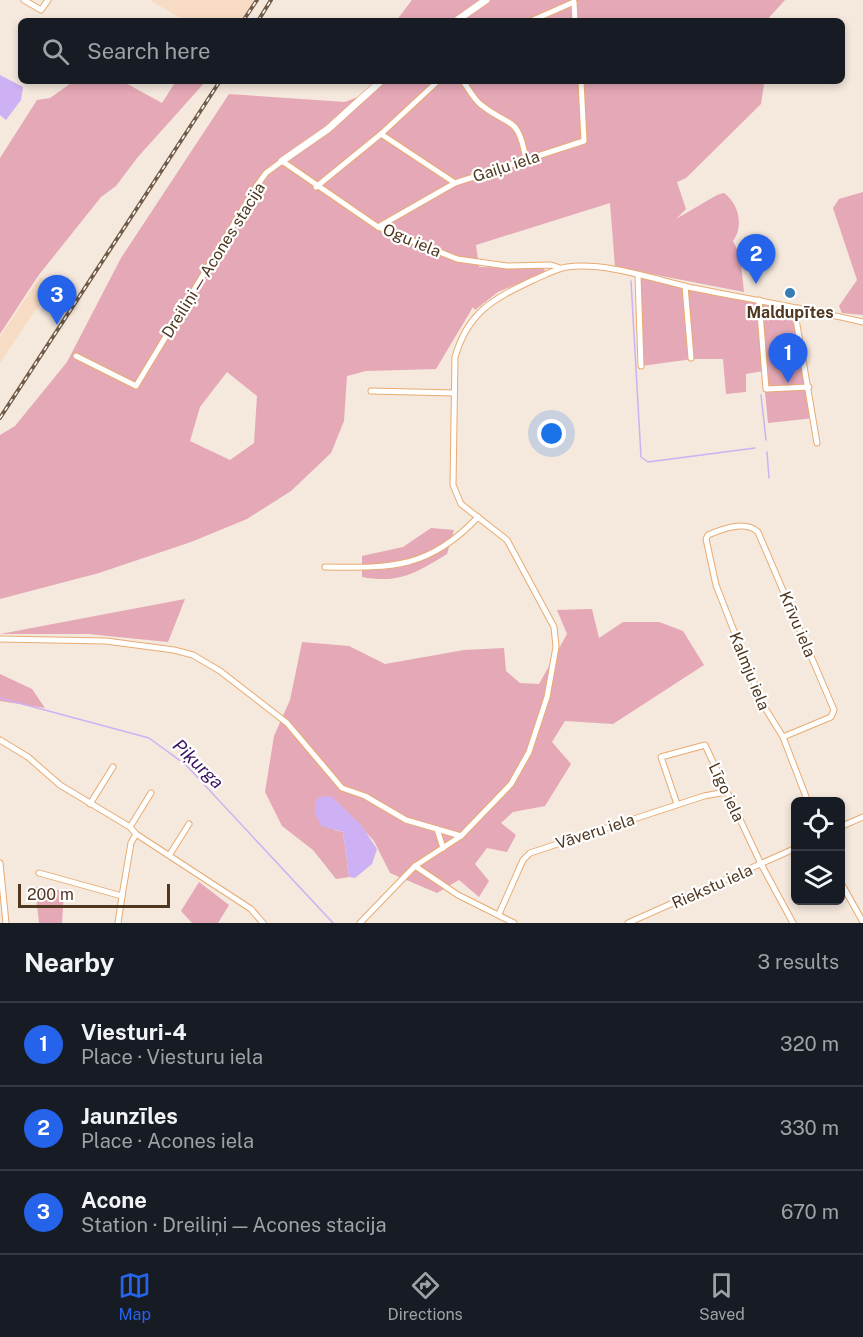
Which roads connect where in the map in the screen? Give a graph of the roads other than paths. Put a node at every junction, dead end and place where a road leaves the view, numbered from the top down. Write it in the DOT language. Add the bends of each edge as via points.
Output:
graph roads {
  1 [pos="24,0"];
  2 [pos="48,0"];
  3 [pos="486,0"];
  4 [pos="574,1"];
  5 [pos="460,18"];
  6 [pos="537,18"];
  7 [pos="576,18"];
  8 [pos="378,84"];
  9 [pos="435,84"];
  10 [pos="465,84"];
  11 [pos="581,84"];
  12 [pos="381,134"];
  13 [pos="526,160"];
  14 [pos="282,161"];
  15 [pos="455,183"];
  16 [pos="316,187"];
  17 [pos="378,226"];
  18 [pos="560,268"];
  19 [pos="638,276"];
  20 [pos="685,285"];
  21 [pos="759,300"];
  22 [pos="798,308"];
  23 [pos="863,322"];
  24 [pos="76,356"];
  25 [pos="691,358"];
  26 [pos="641,366"];
  27 [pos="809,387"];
  28 [pos="371,391"];
  29 [pos="454,393"];
  30 [pos="817,443"];
  31 [pos="478,517"];
  32 [pos="708,535"];
  33 [pos="325,567"];
  34 [pos="0,639"];
  35 [pos="783,737"];
  36 [pos="0,740"];
  37 [pos="113,767"];
  38 [pos="726,792"];
  39 [pos="151,793"];
  40 [pos="806,797"];
  41 [pos="90,804"];
  42 [pos="677,804"];
  43 [pos="863,817"];
  44 [pos="189,824"];
  45 [pos="845,825"];
  46 [pos="130,827"];
  47 [pos="437,829"];
  48 [pos="136,834"];
  49 [pos="461,836"];
  50 [pos="443,848"];
  51 [pos="791,850"];
  52 [pos="170,854"];
  53 [pos="0,862"];
  54 [pos="761,864"];
  55 [pos="415,866"];
  56 [pos="39,873"];
  57 [pos="845,890"];
  58 [pos="122,896"];
  59 [pos="2,911"];
  60 [pos="499,914"];
  61 [pos="863,922"];
  62 [pos="6,923"];
  63 [pos="118,923"];
  64 [pos="263,923"];
  65 [pos="360,923"];
  66 [pos="514,923"];
  67 [pos="628,923"];
  68 [pos="793,923"];
  1 -- 2 [label="street" via="41,10"];
  3 -- 5 [label="street"];
  4 -- 6 [label="street"];
  4 -- 7 [label="street"];
  8 -- 14 [label="street, Dreiliņi — Acones stacija" via="328,129"];
  9 -- 12 [label="street"];
  10 -- 13 [label="street" via="479,104 513,124 522,135"];
  11 -- 13 [label="street, Gaiļu iela" via="584,141"];
  12 -- 15 [label="street"];
  12 -- 16 [label="street"];
  13 -- 15 [label="street, Gaiļu iela"];
  14 -- 16 [label="street, Ogu iela"];
  14 -- 24 [label="street, Dreiliņi — Acones stacija" via="258,184 136,386"];
  15 -- 17 [label="street, Gaiļu iela"];
  16 -- 17 [label="street, Ogu iela"];
  17 -- 18 [label="street, Ogu iela" via="470,262"];
  18 -- 19 [label="street, Ogu iela" via="590,267"];
  18 -- 29 [label="street" via="491,300 476,315 460,340 455,357"];
  19 -- 20 [label="street, Ogu iela"];
  19 -- 26 [label="street"];
  20 -- 21 [label="street, Ogu iela"];
  20 -- 25 [label="street"];
  21 -- 22 [label="street, Ogu iela"];
  21 -- 27 [label="street" via="766,389"];
  22 -- 23 [label="street, Ogu iela"];
  22 -- 27 [label="street" via="796,319"];
  27 -- 30 [label="street"];
  28 -- 29 [label="street"];
  29 -- 31 [label="street" via="453,485 461,504"];
  31 -- 33 [label="street" via="449,544 418,561"];
  31 -- 49 [label="street" via="513,548 554,627 556,647 544,712 530,752 511,784"];
  32 -- 35 [label="street, Kalmju iela" via="716,585 762,703"];
  32 -- 35 [label="street, Krīvu iela" via="739,526 758,532 834,710 831,717"];
  34 -- 47 [label="street" via="106,641 193,655 287,723 342,788 365,796 406,820"];
  35 -- 40 [label="street, Kalmju iela"];
  36 -- 41 [label="street"];
  37 -- 41 [label="street"];
  38 -- 42 [label="street, Vāveru iela"];
  38 -- 42 [label="street, Līgo iela" via="705,745 661,757"];
  38 -- 54 [label="street, Līgo iela"];
  39 -- 46 [label="street"];
  41 -- 46 [label="street"];
  42 -- 60 [label="street, Vāveru iela" via="530,853 523,860"];
  43 -- 45 [label="street"];
  44 -- 52 [label="street"];
  46 -- 48 [label="street"];
  47 -- 49 [label="street"];
  47 -- 50 [label="street"];
  48 -- 52 [label="street"];
  48 -- 58 [label="street"];
  49 -- 50 [label="street"];
  50 -- 55 [label="street"];
  51 -- 54 [label="street, Riekstu iela"];
  52 -- 64 [label="street" via="251,909"];
  53 -- 59 [label="street"];
  54 -- 67 [label="street, Riekstu iela"];
  54 -- 68 [label="street, Līgo iela"];
  55 -- 60 [label="street" via="458,895"];
  55 -- 65 [label="street"];
  56 -- 58 [label="street"];
  57 -- 61 [label="street"];
  58 -- 63 [label="street"];
  59 -- 62 [label="street"];
  60 -- 66 [label="street"];
}
